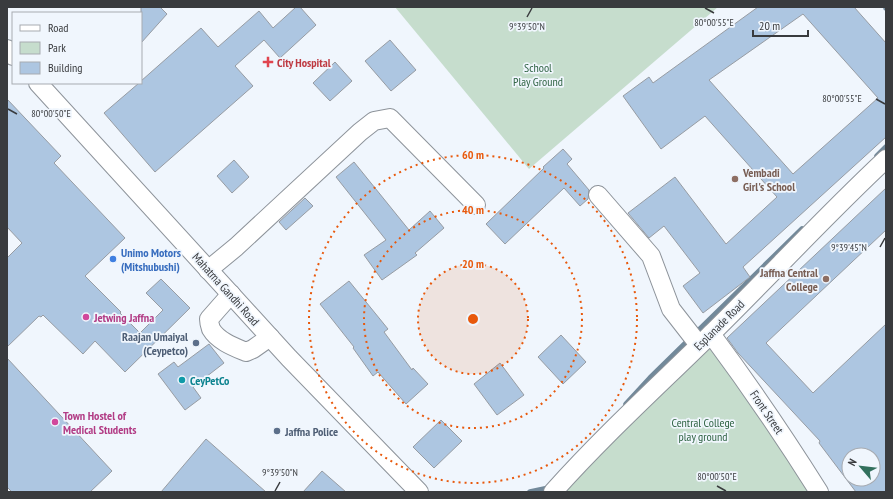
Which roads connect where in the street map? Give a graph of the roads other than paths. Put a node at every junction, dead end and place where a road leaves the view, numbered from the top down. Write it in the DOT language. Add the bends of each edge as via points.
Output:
graph roads {
  1 [pos="39,84"];
  2 [pos="886,159"];
  3 [pos="598,195"];
  4 [pos="476,205"];
  5 [pos="208,270"];
  6 [pos="231,294"];
  7 [pos="270,337"];
  8 [pos="705,339"];
  9 [pos="419,492"];
  10 [pos="553,492"];
  11 [pos="819,492"];
  1 -- 5 [label="street, Mahatma Gandhi Road"];
  2 -- 8 [label="street, Esplanade Road"];
  3 -- 8 [label="street, Front Street" via="651,256 670,309"];
  4 -- 5 [label="street" via="390,118 374,120"];
  5 -- 6 [label="street, Mahatma Gandhi Road"];
  6 -- 7 [label="street, Mahatma Gandhi Road"];
  6 -- 7 [label="street" via="209,319 211,329 221,339 246,352"];
  7 -- 9 [label="street, Mahatma Gandhi Road"];
  8 -- 10 [label="street, Esplanade Road" via="596,445"];
  8 -- 11 [label="street, Front Street" via="753,391"];
}
